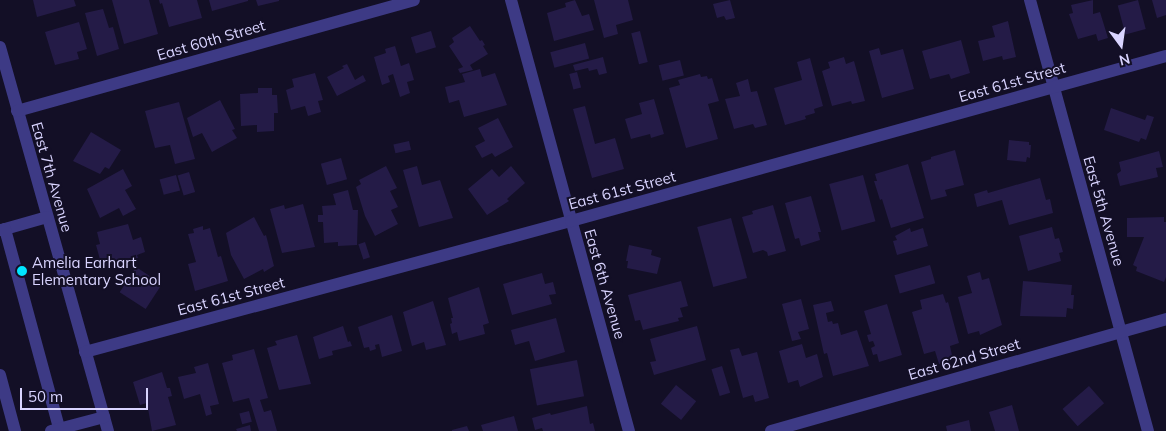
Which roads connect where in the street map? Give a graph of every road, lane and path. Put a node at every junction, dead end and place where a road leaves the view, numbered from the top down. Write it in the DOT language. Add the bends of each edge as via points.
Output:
graph roads {
  1 [pos="414,0"];
  2 [pos="511,0"];
  3 [pos="1030,0"];
  4 [pos="0,47"];
  5 [pos="1166,56"];
  6 [pos="1053,88"];
  7 [pos="17,111"];
  8 [pos="47,217"];
  9 [pos="571,221"];
  10 [pos="3,229"];
  11 [pos="1166,319"];
  12 [pos="1121,332"];
  13 [pos="85,352"];
  14 [pos="0,375"];
  15 [pos="104,417"];
  16 [pos="57,430"];
  17 [pos="15,431"];
  18 [pos="108,431"];
  19 [pos="630,431"];
  20 [pos="771,431"];
  21 [pos="1148,431"];
  1 -- 7 [label="street, East 60th Street"];
  2 -- 9 [label="street, East 6th Avenue"];
  3 -- 6 [label="street, East 5th Avenue"];
  4 -- 7 [label="street, East 7th Avenue"];
  5 -- 6 [label="street, East 61st Street"];
  6 -- 9 [label="street, East 61st Street"];
  6 -- 12 [label="street, East 5th Avenue"];
  7 -- 8 [label="street, East 7th Avenue"];
  8 -- 10 [label="street"];
  8 -- 13 [label="street, East 7th Avenue"];
  9 -- 13 [label="street, East 61st Street"];
  9 -- 19 [label="street, East 6th Avenue"];
  10 -- 16 [label="street"];
  11 -- 12 [label="street, East 62nd Street"];
  12 -- 20 [label="street, East 62nd Street"];
  12 -- 21 [label="street, East 5th Avenue"];
  13 -- 15 [label="street, East 7th Avenue"];
  14 -- 17 [label="street"];
  15 -- 16 [label="street"];
  15 -- 18 [label="street, East 7th Avenue"];
}
